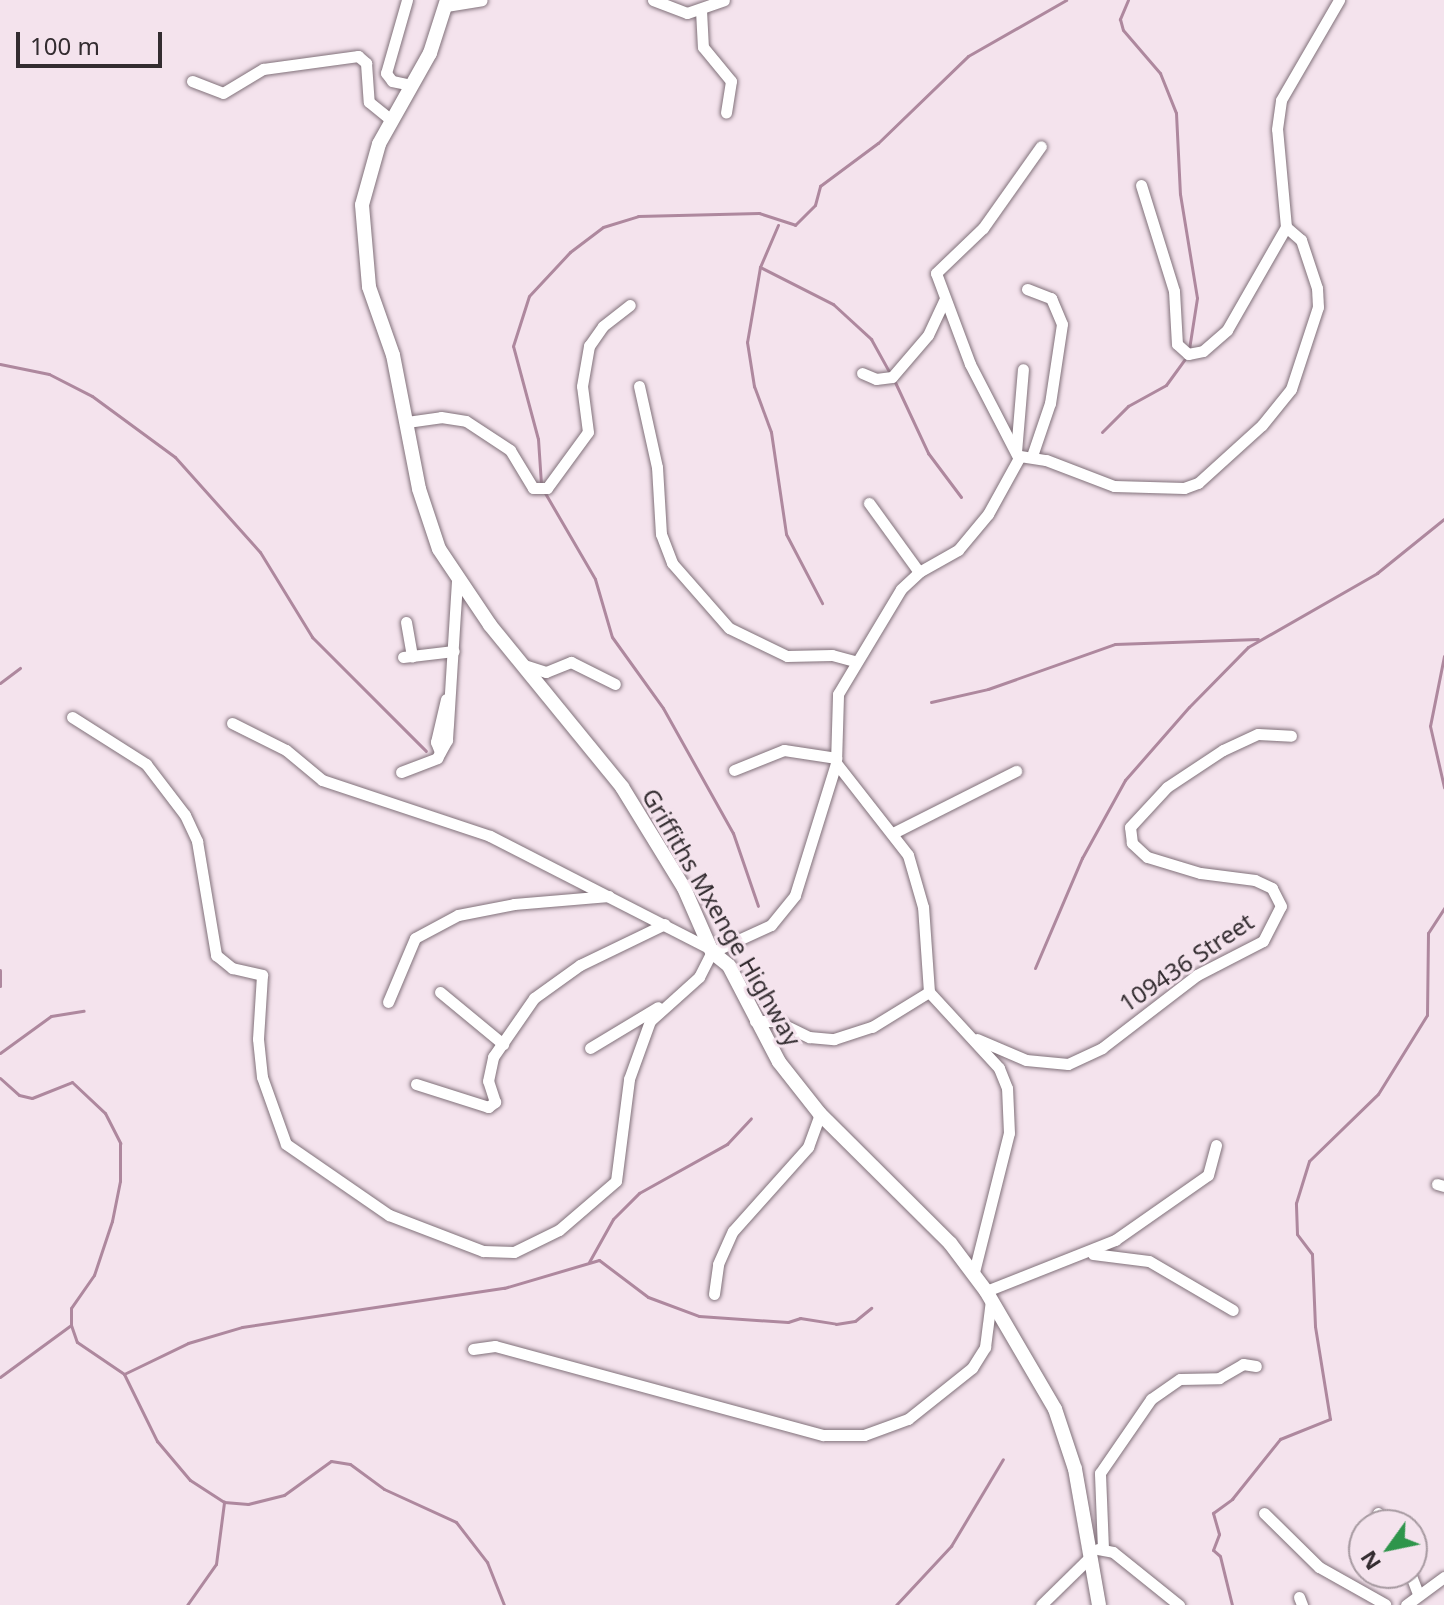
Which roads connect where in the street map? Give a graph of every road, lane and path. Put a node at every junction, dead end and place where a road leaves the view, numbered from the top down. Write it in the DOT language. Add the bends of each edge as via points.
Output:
graph roads {
  1 [pos="407,0"];
  2 [pos="482,0"];
  3 [pos="653,0"];
  4 [pos="724,0"];
  5 [pos="1339,0"];
  6 [pos="446,3"];
  7 [pos="701,10"];
  8 [pos="192,81"];
  9 [pos="411,85"];
  10 [pos="726,113"];
  11 [pos="389,123"];
  12 [pos="1041,146"];
  13 [pos="1141,185"];
  14 [pos="1286,227"];
  15 [pos="1027,289"];
  16 [pos="944,300"];
  17 [pos="630,305"];
  18 [pos="1023,369"];
  19 [pos="862,373"];
  20 [pos="639,386"];
  21 [pos="407,422"];
  22 [pos="1017,455"];
  23 [pos="1032,456"];
  24 [pos="869,503"];
  25 [pos="919,572"];
  26 [pos="457,579"];
  27 [pos="406,622"];
  28 [pos="454,653"];
  29 [pos="854,661"];
  30 [pos="521,663"];
  31 [pos="615,684"];
  32 [pos="72,717"];
  33 [pos="232,723"];
  34 [pos="1291,736"];
  35 [pos="836,760"];
  36 [pos="734,770"];
  37 [pos="1016,771"];
  38 [pos="401,772"];
  39 [pos="893,833"];
  40 [pos="609,896"];
  41 [pos="665,924"];
  42 [pos="712,952"];
  43 [pos="440,992"];
  44 [pos="929,992"];
  45 [pos="388,1002"];
  46 [pos="661,1006"];
  47 [pos="755,1021"];
  48 [pos="973,1037"];
  49 [pos="503,1044"];
  50 [pos="590,1048"];
  51 [pos="416,1084"];
  52 [pos="820,1114"];
  53 [pos="1216,1145"];
  54 [pos="1088,1254"];
  55 [pos="974,1272"];
  56 [pos="714,1294"];
  57 [pos="989,1295"];
  58 [pos="1233,1310"];
  59 [pos="473,1349"];
  60 [pos="1256,1366"];
  61 [pos="1264,1513"];
  62 [pos="1103,1549"];
  63 [pos="1087,1554"];
  64 [pos="1444,1577"];
  65 [pos="1411,1600"];
  66 [pos="1041,1605"];
  67 [pos="1099,1605"];
  68 [pos="1179,1605"];
  69 [pos="1384,1605"];
  1 -- 9 [label="street" via="386,73 392,81"];
  2 -- 6 [label="street"];
  3 -- 7 [label="street" via="677,12"];
  4 -- 7 [label="street"];
  5 -- 14 [label="street" via="1281,100 1277,153"];
  6 -- 9 [label="street, Griffiths Mxenge Highway" via="430,53"];
  7 -- 10 [label="street" via="703,47 731,80"];
  8 -- 11 [label="street" via="223,93 263,69 358,56 366,63 369,102"];
  9 -- 11 [label="street, Griffiths Mxenge Highway"];
  11 -- 21 [label="street, Griffiths Mxenge Highway" via="365,192 362,251"];
  12 -- 16 [label="street" via="983,228 939,267"];
  13 -- 14 [label="street" via="1174,291 1177,344 1188,354 1203,351 1227,330"];
  14 -- 23 [label="street" via="1301,240 1317,288 1318,307 1301,371 1262,425 1198,483 1170,490 1128,488"];
  15 -- 23 [label="street" via="1051,298 1062,324 1050,403"];
  16 -- 19 [label="street" via="928,335 892,377 876,379"];
  16 -- 22 [label="street"];
  17 -- 21 [label="street" via="603,326 589,346 582,386 588,432 547,488 533,488 510,450 466,421 441,417"];
  18 -- 22 [label="street"];
  20 -- 29 [label="street" via="657,467 661,534 672,563 729,628 787,656 832,655"];
  21 -- 26 [label="street, Griffiths Mxenge Highway" via="429,523"];
  22 -- 23 [label="street"];
  22 -- 25 [label="street" via="958,550"];
  24 -- 25 [label="street"];
  25 -- 29 [label="street" via="901,589"];
  26 -- 28 [label="street"];
  26 -- 30 [label="street, Griffiths Mxenge Highway"];
  27 -- 28 [label="street" via="407,656"];
  28 -- 38 [label="street" via="447,740 434,754"];
  29 -- 35 [label="street" via="838,694"];
  30 -- 31 [label="street" via="546,672 571,662"];
  30 -- 42 [label="street, Griffiths Mxenge Highway" via="622,787 684,888"];
  32 -- 46 [label="street" via="146,764 185,815 197,841 216,955 232,968 262,975 260,1052 280,1136 294,1152 389,1215 483,1251 514,1252 559,1230 619,1175 621,1117 629,1079"];
  33 -- 40 [label="street" via="286,750 322,780 410,812 453,821 546,861"];
  34 -- 48 [label="street, 109436 Street" via="1258,734 1233,744 1167,787 1130,827 1132,843 1147,857 1272,888 1281,906 1263,941 1197,975 1102,1048 1068,1064 1026,1060"];
  35 -- 36 [label="street" via="784,750"];
  35 -- 39 [label="street"];
  35 -- 42 [label="street" via="795,895 771,925"];
  37 -- 39 [label="street"];
  39 -- 44 [label="street" via="908,855 923,907"];
  40 -- 41 [label="street"];
  40 -- 45 [label="street" via="458,915 415,938"];
  41 -- 42 [label="street" via="704,942"];
  41 -- 49 [label="street" via="551,985 534,998"];
  42 -- 46 [label="street" via="699,977"];
  42 -- 47 [label="street, Griffiths Mxenge Highway" via="729,966"];
  43 -- 49 [label="street"];
  44 -- 47 [label="street" via="872,1027 834,1039 809,1037 776,1021"];
  44 -- 48 [label="street"];
  46 -- 50 [label="street"];
  47 -- 52 [label="street, Griffiths Mxenge Highway"];
  48 -- 55 [label="street" via="1004,1075 1009,1104 1009,1133"];
  49 -- 51 [label="street" via="489,1070 495,1102 488,1107"];
  52 -- 55 [label="street, Griffiths Mxenge Highway"];
  52 -- 56 [label="street" via="808,1147 733,1231 718,1264"];
  53 -- 54 [label="street" via="1208,1175"];
  54 -- 57 [label="street" via="1054,1260"];
  54 -- 58 [label="street" via="1142,1258"];
  55 -- 57 [label="street, Griffiths Mxenge Highway"];
  57 -- 59 [label="street" via="985,1347 972,1368 908,1419 864,1435 823,1435 586,1368 495,1346"];
  57 -- 63 [label="street, Griffiths Mxenge Highway" via="1055,1409 1075,1469"];
  60 -- 62 [label="street" via="1243,1364 1219,1378 1180,1379 1151,1399 1100,1473"];
  61 -- 69 [label="street" via="1319,1567"];
  62 -- 63 [label="street"];
  62 -- 68 [label="street"];
  63 -- 66 [label="street"];
  63 -- 67 [label="street, Griffiths Mxenge Highway"];
  64 -- 65 [label="street"];
  65 -- 69 [label="street"];
}
